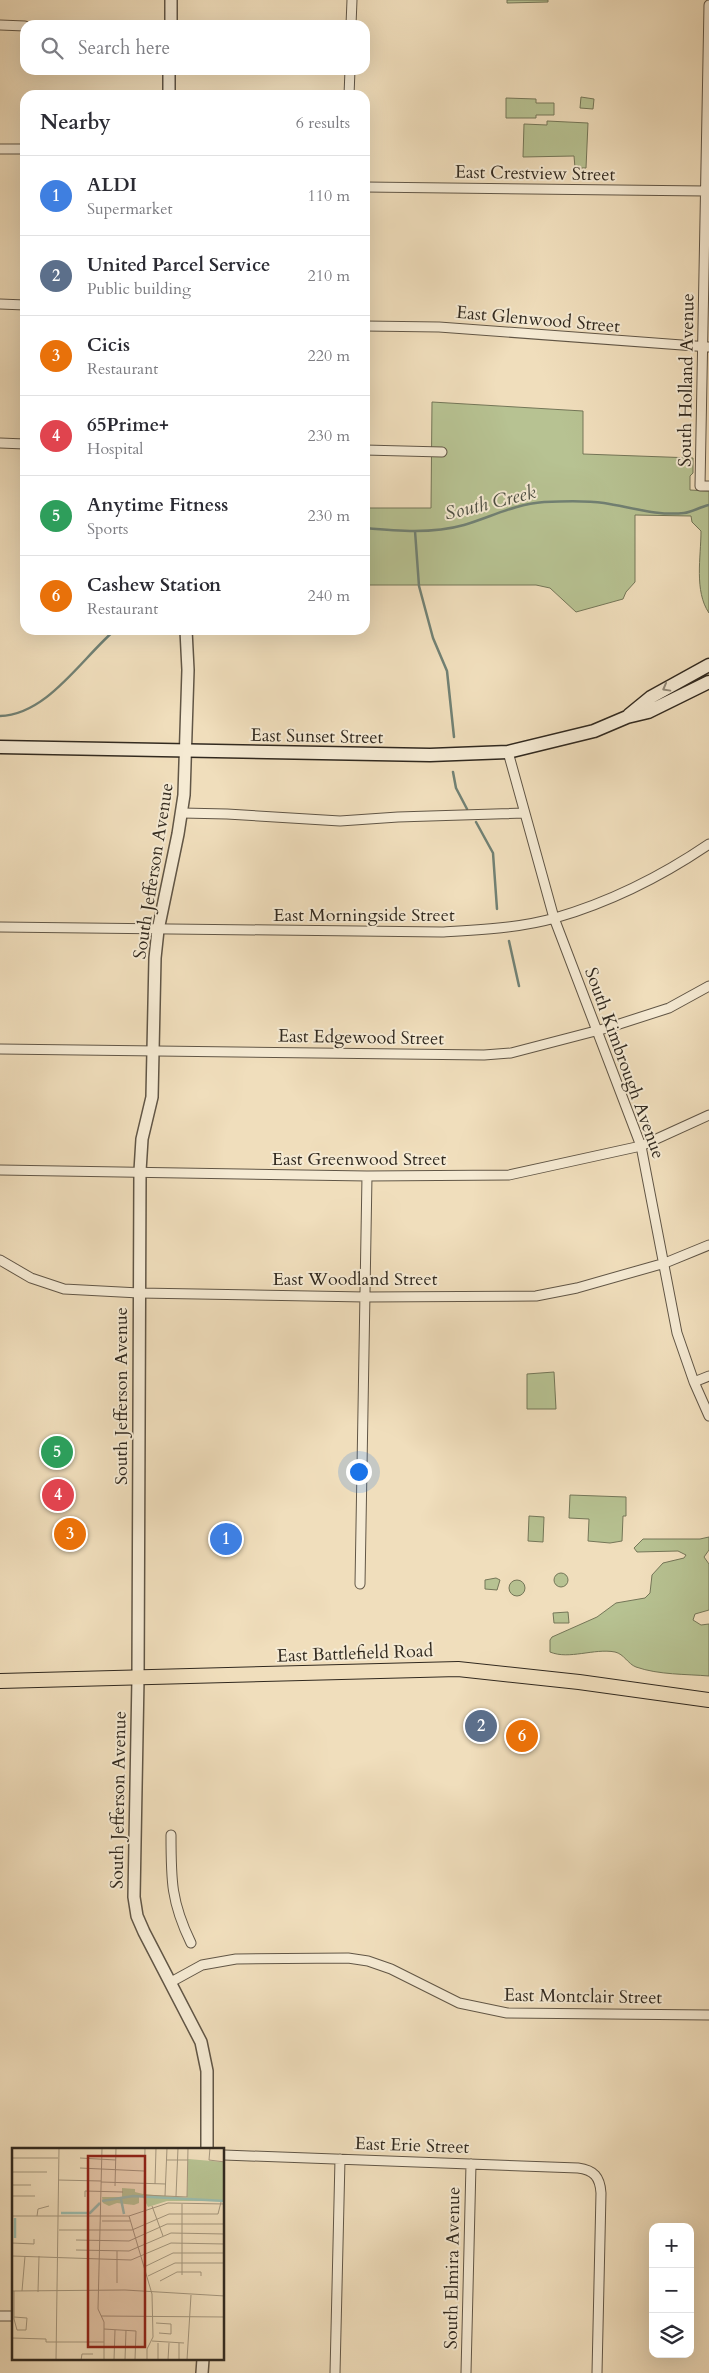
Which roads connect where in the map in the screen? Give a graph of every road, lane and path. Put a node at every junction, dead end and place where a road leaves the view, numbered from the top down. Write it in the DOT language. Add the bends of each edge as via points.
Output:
graph roads {
  1 [pos="171,0"];
  2 [pos="352,0"];
  3 [pos="709,5"];
  4 [pos="171,20"];
  5 [pos="351,20"];
  6 [pos="0,25"];
  7 [pos="20,26"];
  8 [pos="169,75"];
  9 [pos="350,75"];
  10 [pos="168,90"];
  11 [pos="349,90"];
  12 [pos="0,148"];
  13 [pos="20,149"];
  14 [pos="370,187"];
  15 [pos="705,191"];
  16 [pos="0,304"];
  17 [pos="20,305"];
  18 [pos="370,326"];
  19 [pos="706,346"];
  20 [pos="0,443"];
  21 [pos="20,444"];
  22 [pos="370,450"];
  23 [pos="442,452"];
  24 [pos="704,486"];
  25 [pos="186,635"];
  26 [pos="709,665"];
  27 [pos="709,682"];
  28 [pos="627,716"];
  29 [pos="0,747"];
  30 [pos="187,750"];
  31 [pos="508,752"];
  32 [pos="182,813"];
  33 [pos="525,813"];
  34 [pos="709,844"];
  35 [pos="554,918"];
  36 [pos="0,927"];
  37 [pos="158,930"];
  38 [pos="709,986"];
  39 [pos="598,1030"];
  40 [pos="0,1049"];
  41 [pos="154,1051"];
  42 [pos="709,1115"];
  43 [pos="641,1146"];
  44 [pos="0,1170"];
  45 [pos="140,1171"];
  46 [pos="367,1176"];
  47 [pos="709,1245"];
  48 [pos="0,1260"];
  49 [pos="665,1263"];
  50 [pos="139,1293"];
  51 [pos="365,1297"];
  52 [pos="709,1376"];
  53 [pos="694,1382"];
  54 [pos="709,1416"];
  55 [pos="360,1584"];
  56 [pos="138,1678"];
  57 [pos="0,1681"];
  58 [pos="709,1700"];
  59 [pos="171,1835"];
  60 [pos="191,1943"];
  61 [pos="171,1982"];
  62 [pos="709,2014"];
  63 [pos="207,2148"];
  64 [pos="225,2155"];
  65 [pos="340,2159"];
  66 [pos="471,2164"];
  67 [pos="203,2360"];
  68 [pos="202,2373"];
  69 [pos="335,2373"];
  70 [pos="466,2373"];
  71 [pos="598,2373"];
  1 -- 4 [label="street"];
  2 -- 5 [label="street"];
  3 -- 15 [label="street, South Holland Avenue"];
  6 -- 7 [label="street"];
  8 -- 10 [label="street"];
  9 -- 11 [label="street"];
  12 -- 13 [label="street"];
  14 -- 15 [label="street, East Crestview Street"];
  15 -- 19 [label="street, South Holland Avenue"];
  16 -- 17 [label="street"];
  18 -- 19 [label="street, East Glenwood Street" via="439,327"];
  19 -- 24 [label="street, South Holland Avenue"];
  20 -- 21 [label="street"];
  22 -- 23 [label="street"];
  25 -- 30 [label="street, South Jefferson Avenue"];
  26 -- 28 [label="main road, East Sunset Street, one-way" via="651,697"];
  27 -- 28 [label="main road, East Sunset Street" via="648,712"];
  28 -- 31 [label="main road, East Sunset Street" via="594,732"];
  29 -- 30 [label="main road, East Sunset Street"];
  30 -- 31 [label="main road, East Sunset Street" via="430,755"];
  30 -- 32 [label="street, South Jefferson Avenue"];
  31 -- 33 [label="street, South Kimbrough Avenue"];
  32 -- 33 [label="street" via="340,821"];
  32 -- 37 [label="street, South Jefferson Avenue"];
  33 -- 35 [label="street, South Kimbrough Avenue"];
  34 -- 35 [label="street, East Morningside Street" via="674,868 635,887"];
  35 -- 37 [label="street, East Morningside Street" via="481,930 442,932"];
  35 -- 39 [label="street, South Kimbrough Avenue"];
  36 -- 37 [label="street, East Morningside Street"];
  37 -- 41 [label="street, South Jefferson Avenue"];
  38 -- 39 [label="street, East Edgewood Street" via="668,1008"];
  39 -- 41 [label="street, East Edgewood Street" via="511,1053 484,1055"];
  39 -- 43 [label="street, South Kimbrough Avenue"];
  40 -- 41 [label="street, East Edgewood Street"];
  41 -- 45 [label="street, South Jefferson Avenue" via="152,1097 142,1139"];
  42 -- 43 [label="street, East Greenwood Street"];
  43 -- 46 [label="street, East Greenwood Street" via="509,1175"];
  43 -- 49 [label="street, South Kimbrough Avenue"];
  44 -- 45 [label="street, East Greenwood Street"];
  45 -- 46 [label="street, East Greenwood Street"];
  45 -- 50 [label="street, South Jefferson Avenue"];
  46 -- 51 [label="street"];
  47 -- 49 [label="street, East Woodland Street"];
  48 -- 50 [label="street, East Woodland Street" via="31,1278 64,1289"];
  49 -- 51 [label="street, East Woodland Street" via="536,1296"];
  49 -- 53 [label="street, South Kimbrough Avenue" via="677,1333"];
  50 -- 51 [label="street, East Woodland Street"];
  50 -- 56 [label="street, South Jefferson Avenue"];
  51 -- 55 [label="street"];
  52 -- 53 [label="street"];
  53 -- 54 [label="street, South Kimbrough Avenue"];
  56 -- 57 [label="main road, East Battlefield Road"];
  56 -- 58 [label="main road, East Battlefield Road" via="458,1669"];
  56 -- 61 [label="street, South Jefferson Avenue" via="134,1897 137,1916"];
  59 -- 60 [label="street" via="173,1897 178,1917"];
  61 -- 62 [label="street, East Montclair Street" via="202,1965 236,1959 348,1958 391,1969 459,2003 507,2013"];
  61 -- 63 [label="street, South Jefferson Avenue" via="206,2058"];
  64 -- 65 [label="street, East Erie Street"];
  65 -- 66 [label="street, East Erie Street"];
  65 -- 69 [label="street"];
  66 -- 70 [label="street, South Elmira Avenue"];
  66 -- 71 [label="street, East Erie Street" via="578,2168 588,2169 597,2175 601,2193"];
  67 -- 68 [label="street"];
}
